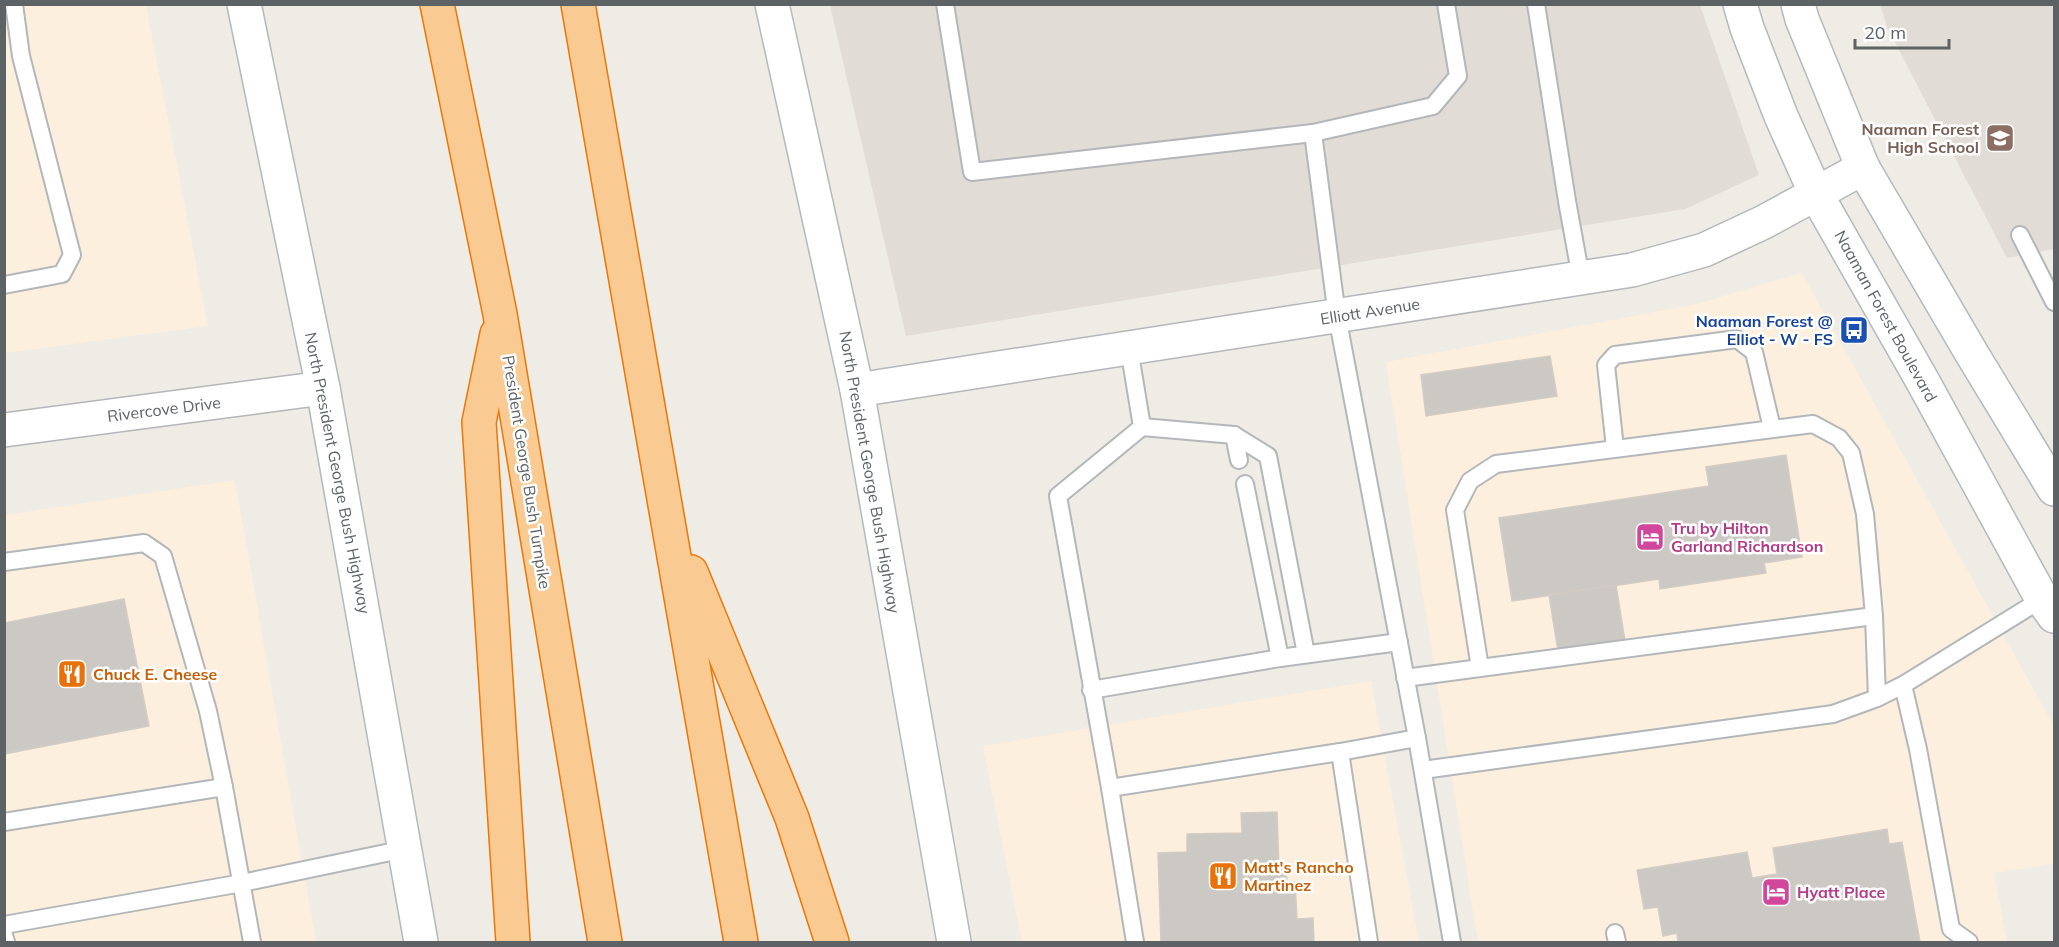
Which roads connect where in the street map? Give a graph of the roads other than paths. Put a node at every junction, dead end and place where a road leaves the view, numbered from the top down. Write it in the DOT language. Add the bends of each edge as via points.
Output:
graph roads {
  1 [pos="244,4"];
  2 [pos="437,4"];
  3 [pos="578,4"];
  4 [pos="772,4"];
  5 [pos="945,4"];
  6 [pos="1446,4"];
  7 [pos="1536,4"];
  8 [pos="1740,4"];
  9 [pos="1798,4"];
  10 [pos="11,9"];
  11 [pos="1313,133"];
  12 [pos="1863,168"];
  13 [pos="1816,194"];
  14 [pos="2020,235"];
  15 [pos="1581,278"];
  16 [pos="4,285"];
  17 [pos="2055,302"];
  18 [pos="500,314"];
  19 [pos="1337,316"];
  20 [pos="1129,348"];
  21 [pos="323,388"];
  22 [pos="857,390"];
  23 [pos="1142,427"];
  24 [pos="1772,428"];
  25 [pos="4,430"];
  26 [pos="1234,435"];
  27 [pos="1615,448"];
  28 [pos="1239,460"];
  29 [pos="1245,484"];
  30 [pos="2055,489"];
  31 [pos="667,514"];
  32 [pos="4,562"];
  33 [pos="2050,606"];
  34 [pos="1874,616"];
  35 [pos="1399,642"];
  36 [pos="1306,654"];
  37 [pos="1280,658"];
  38 [pos="1480,668"];
  39 [pos="1405,678"];
  40 [pos="1904,685"];
  41 [pos="1091,690"];
  42 [pos="1876,698"];
  43 [pos="1417,738"];
  44 [pos="1340,752"];
  45 [pos="1423,770"];
  46 [pos="224,787"];
  47 [pos="1110,788"];
  48 [pos="4,822"];
  49 [pos="405,849"];
  50 [pos="242,883"];
  51 [pos="4,925"];
  52 [pos="4,935"];
  53 [pos="6,942"];
  54 [pos="252,942"];
  55 [pos="422,942"];
  56 [pos="513,942"];
  57 [pos="605,942"];
  58 [pos="741,942"];
  59 [pos="832,942"];
  60 [pos="954,942"];
  61 [pos="1135,942"];
  62 [pos="1370,942"];
  63 [pos="1452,942"];
  64 [pos="1969,942"];
  1 -- 21 [label="main road, North President George Bush Highway"];
  2 -- 18 [label="highway, President George Bush Turnpike"];
  3 -- 31 [label="highway"];
  4 -- 22 [label="main road, North President George Bush Highway"];
  5 -- 11 [label="lane" via="972,172"];
  6 -- 11 [label="lane" via="1458,76 1433,106"];
  7 -- 15 [label="lane"];
  8 -- 13 [label="main road, Naaman Forest Boulevard" via="1781,116"];
  9 -- 12 [label="main road"];
  10 -- 16 [label="lane" via="72,255 62,274"];
  11 -- 19 [label="lane"];
  12 -- 13 [label="main road, Elliott Avenue"];
  12 -- 30 [label="main road"];
  13 -- 15 [label="main road, Elliott Avenue" via="1704,250 1632,270"];
  13 -- 33 [label="main road, Naaman Forest Boulevard"];
  14 -- 17 [label="lane"];
  15 -- 19 [label="main road, Elliott Avenue"];
  18 -- 56 [label="highway" via="479,422"];
  18 -- 57 [label="highway, President George Bush Turnpike"];
  19 -- 20 [label="main road, Elliott Avenue"];
  19 -- 35 [label="lane"];
  20 -- 22 [label="main road, Elliott Avenue"];
  20 -- 23 [label="lane"];
  21 -- 25 [label="main road, Rivercove Drive"];
  21 -- 49 [label="main road, North President George Bush Highway"];
  22 -- 60 [label="main road, North President George Bush Highway"];
  23 -- 26 [label="lane"];
  23 -- 41 [label="lane" via="1058,496"];
  24 -- 27 [label="lane"];
  24 -- 27 [label="lane" via="1754,352 1737,339 1615,356 1606,365"];
  24 -- 34 [label="lane" via="1813,424 1839,438 1851,453 1865,514"];
  26 -- 28 [label="lane"];
  26 -- 36 [label="lane" via="1268,456"];
  27 -- 38 [label="lane" via="1496,464 1470,481 1455,510"];
  29 -- 37 [label="lane"];
  31 -- 58 [label="highway"];
  31 -- 59 [label="highway" via="792,818"];
  32 -- 46 [label="lane" via="144,543 163,556 208,711"];
  33 -- 40 [label="lane"];
  34 -- 38 [label="lane"];
  34 -- 42 [label="lane"];
  35 -- 36 [label="lane"];
  35 -- 39 [label="lane"];
  36 -- 37 [label="lane"];
  37 -- 41 [label="lane"];
  38 -- 39 [label="lane"];
  39 -- 43 [label="lane"];
  40 -- 42 [label="lane"];
  40 -- 64 [label="lane" via="1951,929"];
  41 -- 47 [label="lane"];
  42 -- 45 [label="lane" via="1833,714"];
  43 -- 44 [label="lane"];
  43 -- 45 [label="lane"];
  44 -- 47 [label="lane"];
  44 -- 62 [label="lane"];
  45 -- 63 [label="lane"];
  46 -- 48 [label="lane"];
  46 -- 50 [label="lane"];
  47 -- 61 [label="lane"];
  49 -- 50 [label="lane"];
  49 -- 55 [label="main road, North President George Bush Highway"];
  50 -- 51 [label="lane"];
  50 -- 54 [label="lane"];
  52 -- 53 [label="lane"];
}
